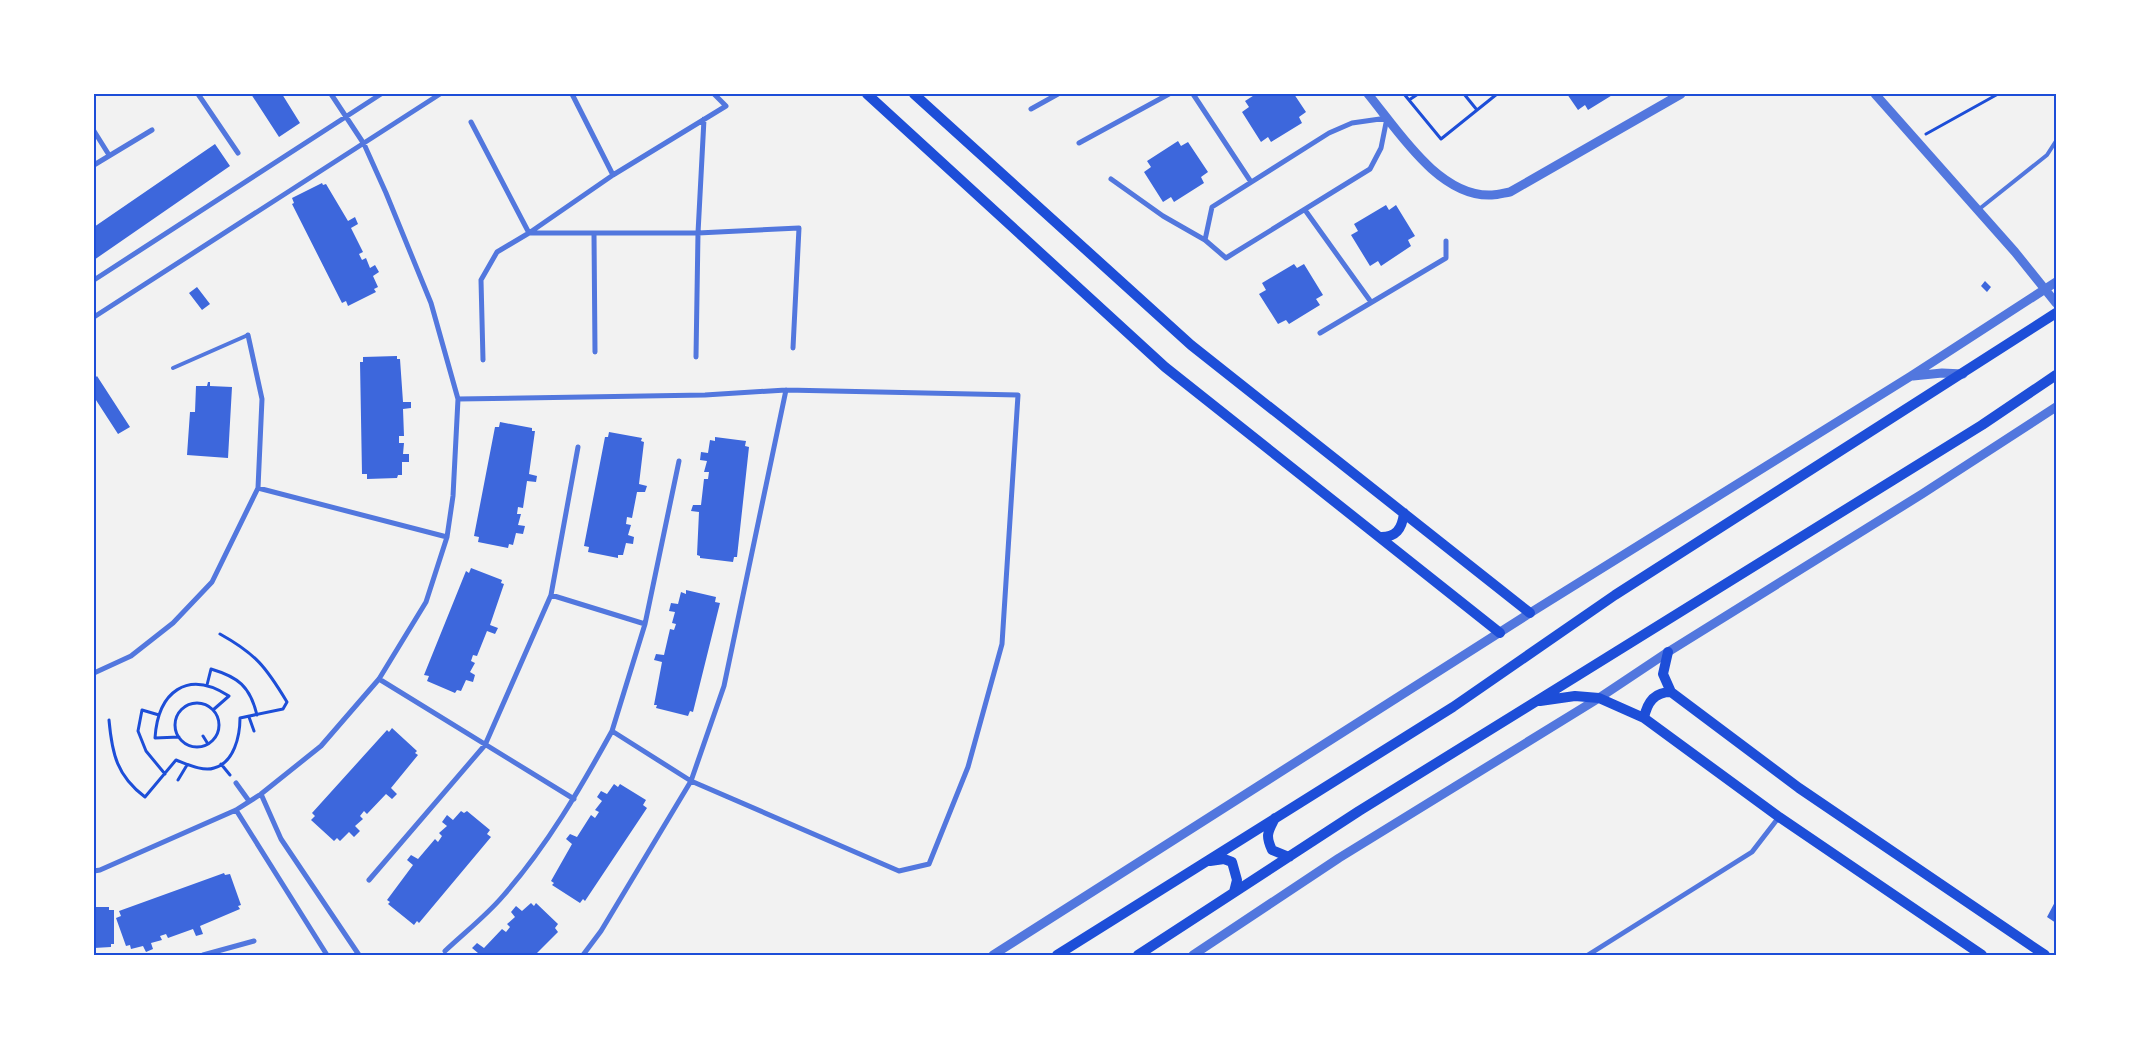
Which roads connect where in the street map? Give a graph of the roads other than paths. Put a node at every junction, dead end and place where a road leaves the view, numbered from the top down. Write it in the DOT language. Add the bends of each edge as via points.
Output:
graph roads {
  1 [pos="198,94"];
  2 [pos="331,94"];
  3 [pos="381,94"];
  4 [pos="440,94"];
  5 [pos="572,94"];
  6 [pos="714,94"];
  7 [pos="867,94"];
  8 [pos="914,94"];
  9 [pos="1058,94"];
  10 [pos="1168,94"];
  11 [pos="1193,94"];
  12 [pos="1368,94"];
  13 [pos="1681,94"];
  14 [pos="1875,94"];
  15 [pos="1031,109"];
  16 [pos="346,116"];
  17 [pos="1387,118"];
  18 [pos="704,120"];
  19 [pos="470,122"];
  20 [pos="152,130"];
  21 [pos="94,131"];
  22 [pos="2056,141"];
  23 [pos="1079,143"];
  24 [pos="364,144"];
  25 [pos="238,153"];
  26 [pos="108,155"];
  27 [pos="94,165"];
  28 [pos="614,175"];
  29 [pos="1111,179"];
  30 [pos="1251,182"];
  31 [pos="1305,210"];
  32 [pos="1978,210"];
  33 [pos="529,233"];
  34 [pos="698,233"];
  35 [pos="594,234"];
  36 [pos="1205,240"];
  37 [pos="1446,241"];
  38 [pos="94,280"];
  39 [pos="2056,282"];
  40 [pos="2046,288"];
  41 [pos="1371,302"];
  42 [pos="2056,303"];
  43 [pos="2056,313"];
  44 [pos="94,317"];
  45 [pos="1320,333"];
  46 [pos="248,335"];
  47 [pos="792,348"];
  48 [pos="595,352"];
  49 [pos="696,356"];
  50 [pos="483,360"];
  51 [pos="172,368"];
  52 [pos="1963,374"];
  53 [pos="2056,375"];
  54 [pos="1911,376"];
  55 [pos="786,390"];
  56 [pos="458,399"];
  57 [pos="2056,407"];
  58 [pos="578,447"];
  59 [pos="679,461"];
  60 [pos="258,488"];
  61 [pos="1404,513"];
  62 [pos="447,537"];
  63 [pos="1379,538"];
  64 [pos="551,595"];
  65 [pos="1530,613"];
  66 [pos="644,624"];
  67 [pos="1500,633"];
  68 [pos="1668,652"];
  69 [pos="94,673"];
  70 [pos="379,679"];
  71 [pos="1671,692"];
  72 [pos="1599,698"];
  73 [pos="1536,701"];
  74 [pos="1644,718"];
  75 [pos="612,731"];
  76 [pos="485,744"];
  77 [pos="691,781"];
  78 [pos="236,783"];
  79 [pos="261,794"];
  80 [pos="574,799"];
  81 [pos="249,801"];
  82 [pos="236,810"];
  83 [pos="1779,816"];
  84 [pos="1275,817"];
  85 [pos="1289,857"];
  86 [pos="1206,861"];
  87 [pos="94,870"];
  88 [pos="369,880"];
  89 [pos="1234,892"];
  90 [pos="254,941"];
  91 [pos="445,950"];
  92 [pos="204,955"];
  93 [pos="326,955"];
  94 [pos="359,955"];
  95 [pos="583,955"];
  96 [pos="993,955"];
  97 [pos="1057,955"];
  98 [pos="1138,955"];
  99 [pos="1193,955"];
  100 [pos="1588,955"];
  101 [pos="1982,955"];
  102 [pos="2045,955"];
  1 -- 25 [label="street"];
  2 -- 16 [label="street"];
  3 -- 16 [label="street"];
  4 -- 24 [label="street"];
  5 -- 28 [label="street"];
  6 -- 18 [label="street" via="726,106"];
  7 -- 63 [label="main road" via="1165,367"];
  8 -- 61 [label="main road" via="1191,345"];
  9 -- 15 [label="street"];
  10 -- 23 [label="street"];
  11 -- 30 [label="street"];
  12 -- 17 [label="street"];
  13 -- 17 [label="street" via="1510,192 1490,196 1473,193 1436,174"];
  14 -- 32 [label="street"];
  16 -- 24 [label="street"];
  16 -- 38 [label="street"];
  17 -- 30 [label="street" via="1352,123 1329,133"];
  17 -- 31 [label="street" via="1381,148 1370,169"];
  18 -- 28 [label="street"];
  18 -- 34 [label="street"];
  19 -- 33 [label="street"];
  20 -- 26 [label="street"];
  21 -- 26 [label="street"];
  22 -- 32 [label="lane" via="2047,154"];
  24 -- 44 [label="street"];
  24 -- 56 [label="street" via="431,303"];
  26 -- 27 [label="street"];
  28 -- 33 [label="street"];
  29 -- 36 [label="street" via="1163,216"];
  30 -- 36 [label="street" via="1212,207"];
  31 -- 36 [label="street" via="1226,258"];
  31 -- 41 [label="street"];
  32 -- 40 [label="street"];
  33 -- 35 [label="street"];
  33 -- 50 [label="street" via="497,252 481,280"];
  34 -- 35 [label="street"];
  34 -- 47 [label="street" via="799,228"];
  34 -- 49 [label="street"];
  35 -- 48 [label="street"];
  37 -- 41 [label="street" via="1446,258"];
  39 -- 40 [label="street"];
  40 -- 42 [label="street"];
  40 -- 54 [label="street"];
  41 -- 45 [label="street"];
  43 -- 52 [label="main road"];
  46 -- 51 [label="lane"];
  46 -- 60 [label="street" via="262,398"];
  52 -- 54 [label="street"];
  52 -- 84 [label="main road" via="1615,595 1453,707"];
  53 -- 73 [label="main road" via="1982,425"];
  54 -- 65 [label="street"];
  55 -- 56 [label="street" via="705,395"];
  55 -- 77 [label="street" via="724,686"];
  55 -- 77 [label="street" via="1018,395 1002,644 968,766 929,864 899,871"];
  56 -- 62 [label="street" via="453,496"];
  57 -- 68 [label="street"];
  58 -- 64 [label="street"];
  59 -- 66 [label="street"];
  60 -- 62 [label="street"];
  60 -- 69 [label="street" via="212,582 174,623 138,651"];
  61 -- 63 [label="main road" via="1401,526 1394,535"];
  61 -- 65 [label="main road"];
  62 -- 70 [label="street" via="426,602"];
  63 -- 67 [label="main road"];
  64 -- 66 [label="street"];
  64 -- 76 [label="street"];
  65 -- 67 [label="street"];
  66 -- 75 [label="street"];
  67 -- 96 [label="street"];
  68 -- 71 [label="main road" via="1663,674"];
  68 -- 72 [label="street"];
  70 -- 76 [label="street"];
  70 -- 79 [label="street" via="321,746"];
  71 -- 74 [label="main road" via="1662,692 1655,697 1649,703"];
  71 -- 102 [label="main road" via="1800,788"];
  72 -- 73 [label="main road" via="1575,696"];
  72 -- 74 [label="main road"];
  72 -- 99 [label="street" via="1339,858"];
  73 -- 85 [label="main road"];
  74 -- 83 [label="main road"];
  75 -- 77 [label="street"];
  75 -- 80 [label="street"];
  76 -- 80 [label="street"];
  76 -- 88 [label="street"];
  77 -- 95 [label="street" via="601,931"];
  78 -- 81 [label="street"];
  79 -- 81 [label="street"];
  79 -- 94 [label="street" via="281,839"];
  80 -- 91 [label="street" via="503,896"];
  81 -- 82 [label="street"];
  82 -- 87 [label="street"];
  82 -- 93 [label="street"];
  83 -- 100 [label="street" via="1752,852"];
  83 -- 101 [label="main road"];
  84 -- 85 [label="main road" via="1267,834 1269,844 1272,850"];
  84 -- 86 [label="main road"];
  85 -- 89 [label="main road"];
  86 -- 89 [label="main road" via="1224,859 1232,862 1238,880"];
  86 -- 97 [label="main road"];
  89 -- 98 [label="main road"];
  90 -- 92 [label="street"];
}
